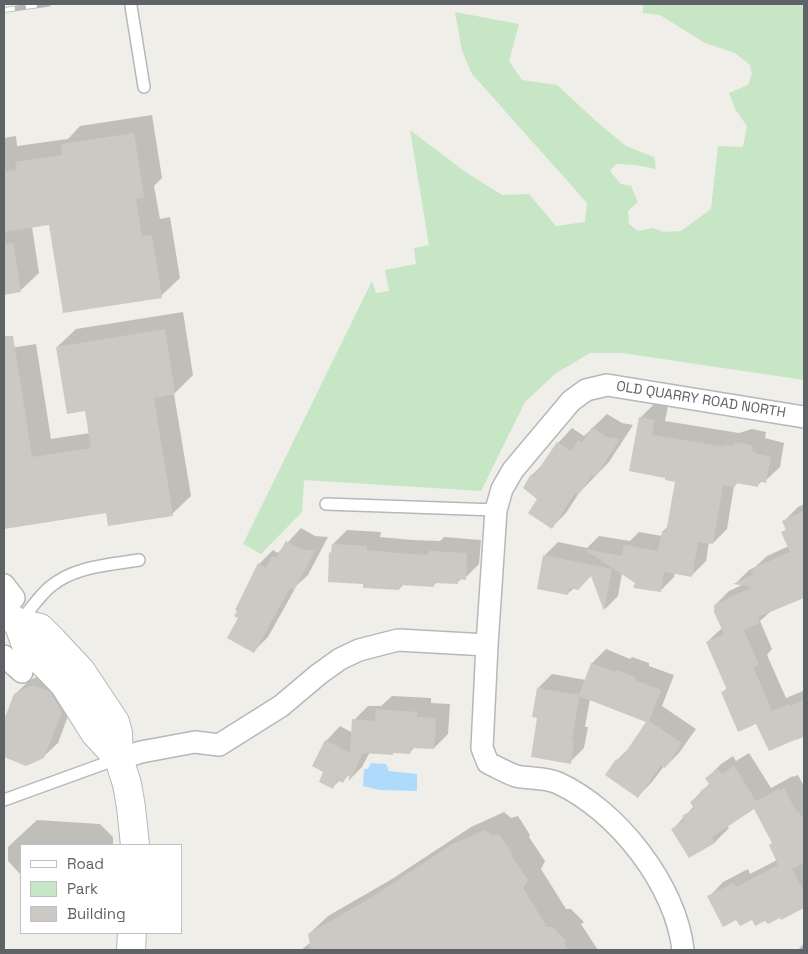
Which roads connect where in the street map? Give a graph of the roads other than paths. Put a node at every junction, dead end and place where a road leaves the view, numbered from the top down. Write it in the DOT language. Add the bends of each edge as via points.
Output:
graph roads {
  1 [pos="130,6"];
  2 [pos="144,86"];
  3 [pos="804,417"];
  4 [pos="326,504"];
  5 [pos="496,510"];
  6 [pos="139,560"];
  7 [pos="10,605"];
  8 [pos="487,645"];
  9 [pos="4,656"];
  10 [pos="22,672"];
  11 [pos="119,759"];
  12 [pos="4,800"];
  13 [pos="135,844"];
  14 [pos="132,934"];
  15 [pos="131,950"];
  16 [pos="683,950"];
  1 -- 2 [label="lane"];
  3 -- 5 [label="street, OLD QUARRY ROAD NORTH" via="608,385 586,390 571,401 513,470 502,488"];
  4 -- 5 [label="lane"];
  5 -- 8 [label="street, OLD QUARRY ROAD NORTH"];
  6 -- 7 [label="lane" via="66,576"];
  7 -- 11 [label="main road" via="26,645 64,684 98,737"];
  8 -- 11 [label="street" via="398,640 359,650 340,659 281,706 220,746 195,742"];
  8 -- 16 [label="street, OLD QUARRY ROAD NORTH" via="482,748 488,764 515,775 556,782 598,808 630,838 650,866 673,911"];
  9 -- 10 [label="street"];
  11 -- 12 [label="lane"];
  11 -- 13 [label="main road" via="129,792"];
  14 -- 15 [label="main road"];
}
